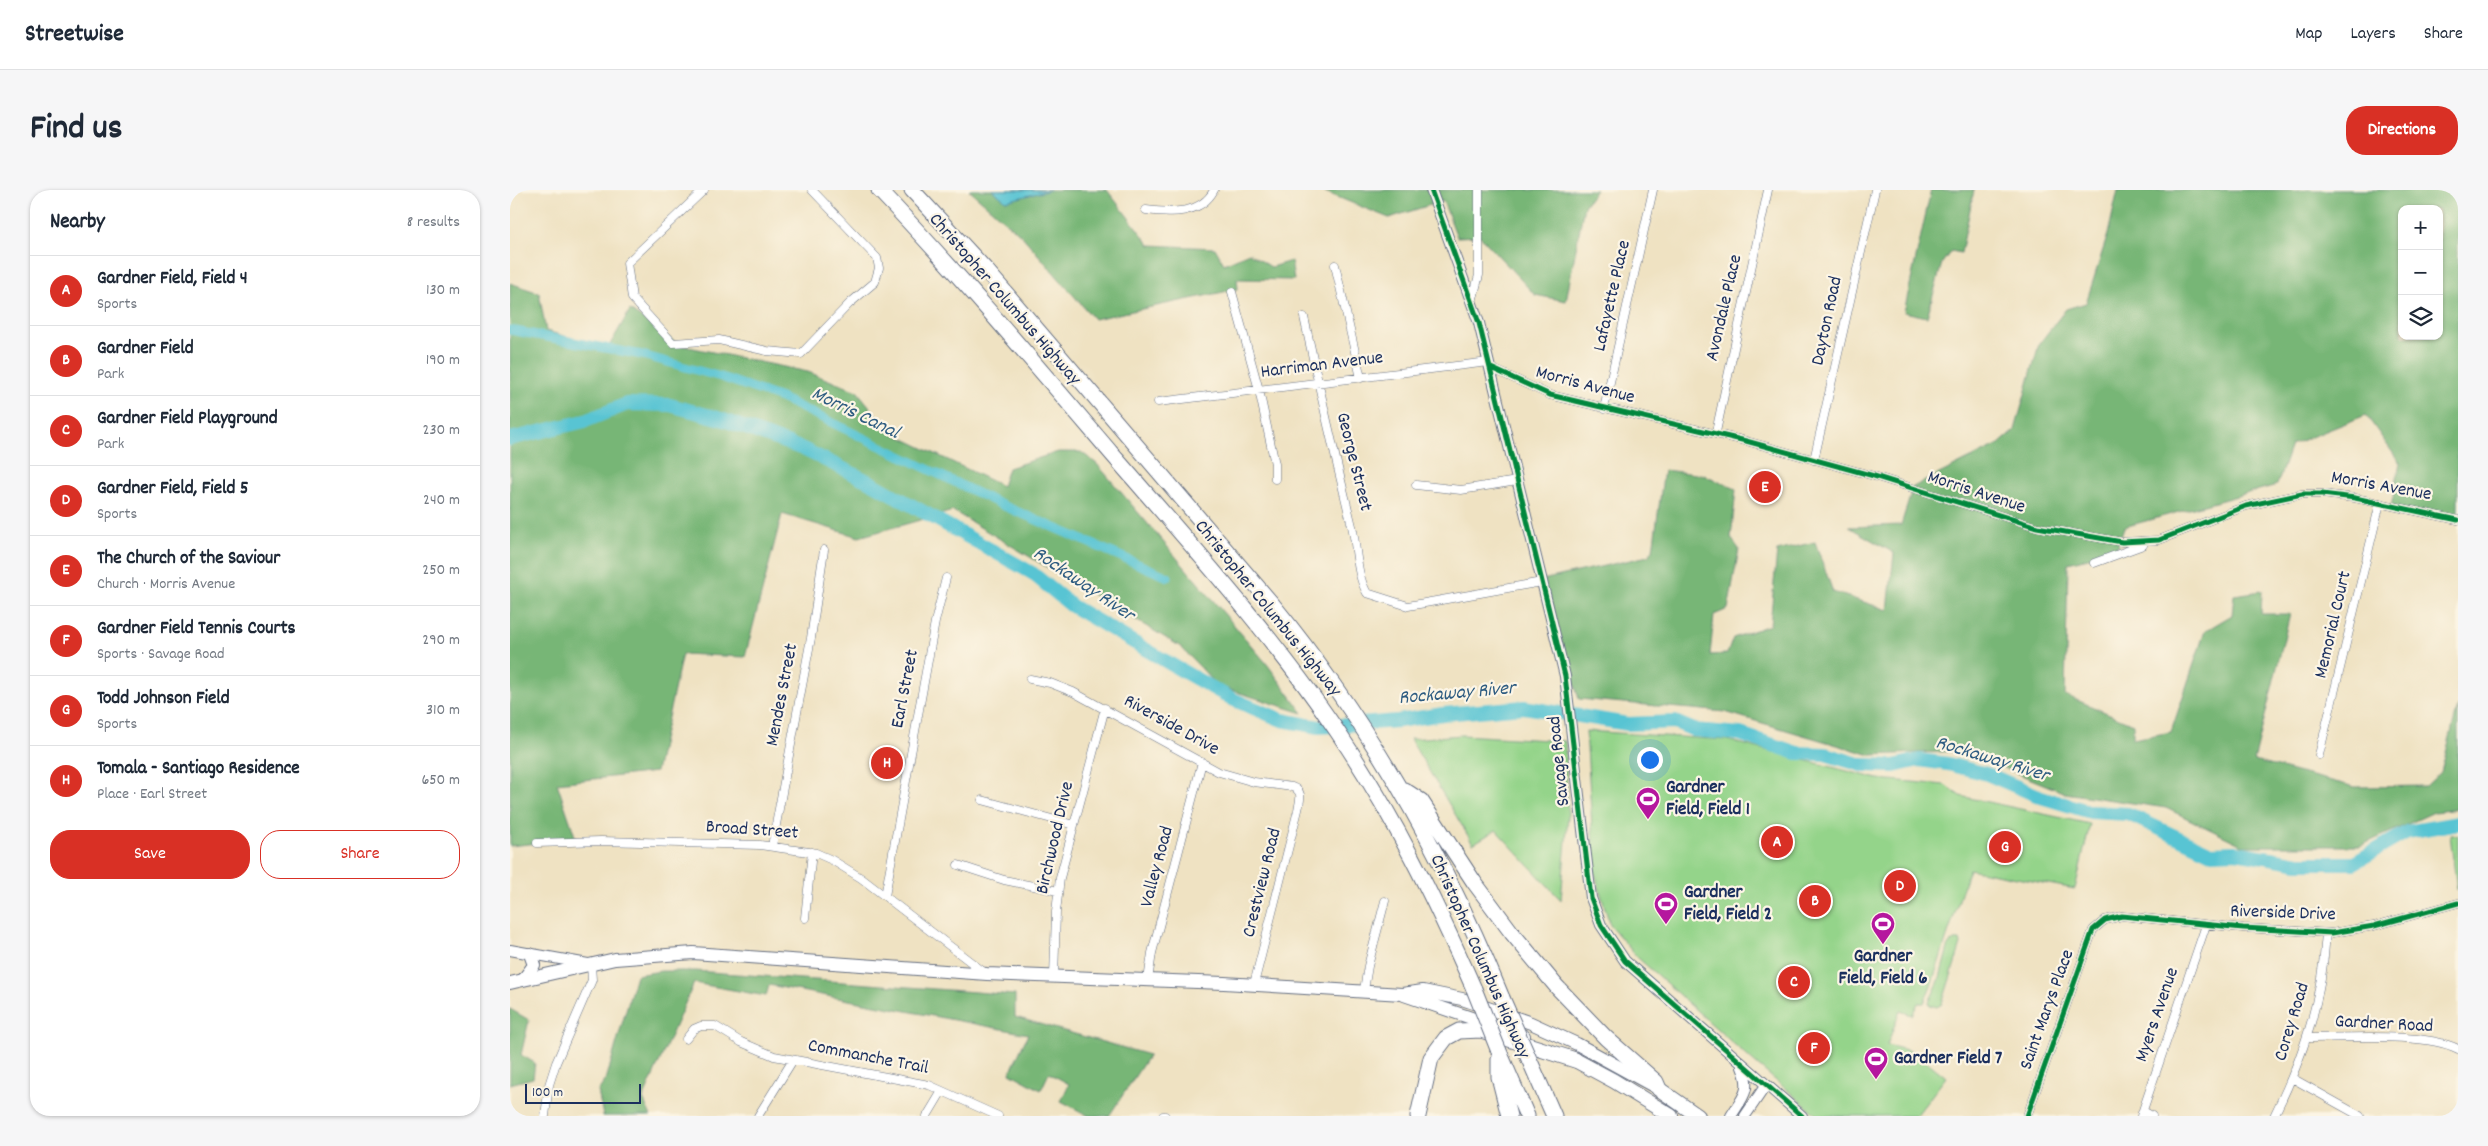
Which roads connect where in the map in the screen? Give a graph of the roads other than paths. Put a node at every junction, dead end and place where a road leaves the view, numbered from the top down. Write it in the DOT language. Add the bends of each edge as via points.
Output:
graph roads {
  1 [pos="704,190"];
  2 [pos="812,190"];
  3 [pos="880,190"];
  4 [pos="912,190"];
  5 [pos="1214,190"];
  6 [pos="1431,190"];
  7 [pos="1479,190"];
  8 [pos="1653,190"];
  9 [pos="1768,190"];
  10 [pos="1875,190"];
  11 [pos="1146,210"];
  12 [pos="1335,265"];
  13 [pos="1232,292"];
  14 [pos="1472,302"];
  15 [pos="1304,318"];
  16 [pos="1490,365"];
  17 [pos="1361,378"];
  18 [pos="1318,383"];
  19 [pos="1259,390"];
  20 [pos="1158,402"];
  21 [pos="1604,408"];
  22 [pos="1716,432"];
  23 [pos="1814,460"];
  24 [pos="1275,479"];
  25 [pos="1517,481"];
  26 [pos="1416,485"];
  27 [pos="2380,503"];
  28 [pos="2458,520"];
  29 [pos="2160,540"];
  30 [pos="824,550"];
  31 [pos="2094,563"];
  32 [pos="946,578"];
  33 [pos="1542,582"];
  34 [pos="1030,679"];
  35 [pos="1104,708"];
  36 [pos="2319,755"];
  37 [pos="1202,762"];
  38 [pos="1402,789"];
  39 [pos="1299,790"];
  40 [pos="982,800"];
  41 [pos="1074,825"];
  42 [pos="536,843"];
  43 [pos="772,846"];
  44 [pos="812,852"];
  45 [pos="958,865"];
  46 [pos="1058,891"];
  47 [pos="886,896"];
  48 [pos="1386,901"];
  49 [pos="2458,904"];
  50 [pos="805,918"];
  51 [pos="2105,920"];
  52 [pos="2206,925"];
  53 [pos="2326,933"];
  54 [pos="510,950"];
  55 [pos="530,954"];
  56 [pos="591,965"];
  57 [pos="987,974"];
  58 [pos="1054,978"];
  59 [pos="523,980"];
  60 [pos="1148,980"];
  61 [pos="510,983"];
  62 [pos="1254,984"];
  63 [pos="1364,990"];
  64 [pos="1402,994"];
  65 [pos="2308,1038"];
  66 [pos="686,1039"];
  67 [pos="2458,1049"];
  68 [pos="1498,1050"];
  69 [pos="793,1060"];
  70 [pos="1575,1060"];
  71 [pos="1741,1064"];
  72 [pos="2292,1078"];
  73 [pos="1766,1085"];
  74 [pos="1748,1088"];
  75 [pos="1659,1089"];
  76 [pos="942,1091"];
  77 [pos="2142,1114"];
  78 [pos="545,1116"];
  79 [pos="758,1116"];
  80 [pos="927,1116"];
  81 [pos="998,1116"];
  82 [pos="1418,1116"];
  83 [pos="1509,1116"];
  84 [pos="1527,1116"];
  85 [pos="1554,1116"];
  86 [pos="1671,1116"];
  87 [pos="1698,1116"];
  88 [pos="1732,1116"];
  89 [pos="1745,1116"];
  90 [pos="1802,1116"];
  91 [pos="2027,1116"];
  92 [pos="2152,1116"];
  93 [pos="2274,1116"];
  94 [pos="2360,1116"];
  1 -- 2 [label="street" via="626,263 632,298 673,343 719,340 801,354 850,303 871,288 878,276 877,258"];
  3 -- 68 [label="highway, Christopher Columbus Highway, bridge" via="1025,352 1228,588 1303,683 1343,740 1404,841 1474,989"];
  4 -- 38 [label="highway, Christopher Columbus Highway" via="986,270 1273,605 1342,695"];
  5 -- 11 [label="street" via="1197,208 1182,212"];
  6 -- 14 [label="street"];
  7 -- 14 [label="street" via="1479,275"];
  8 -- 21 [label="street, Lafayette Place"];
  9 -- 22 [label="street, Avondale Place"];
  10 -- 23 [label="street, Dayton Road"];
  12 -- 17 [label="street"];
  13 -- 19 [label="street"];
  14 -- 16 [label="street, Savage Road"];
  15 -- 18 [label="street, George Street"];
  16 -- 17 [label="street, Harriman Avenue"];
  16 -- 21 [label="street, Morris Avenue" via="1550,395"];
  16 -- 25 [label="street, Savage Road"];
  17 -- 18 [label="street, Harriman Avenue"];
  18 -- 19 [label="street, Harriman Avenue"];
  18 -- 33 [label="street, George Street" via="1362,584 1367,593 1408,606"];
  19 -- 20 [label="street, Harriman Avenue"];
  19 -- 24 [label="street" via="1275,464"];
  21 -- 22 [label="street, Morris Avenue"];
  22 -- 23 [label="street, Morris Avenue"];
  23 -- 29 [label="street, Morris Avenue" via="2037,527 2122,542"];
  25 -- 26 [label="street" via="1461,490"];
  25 -- 33 [label="street, Savage Road"];
  27 -- 28 [label="street, Morris Avenue"];
  27 -- 29 [label="street, Morris Avenue" via="2322,494 2293,495 2246,506"];
  27 -- 36 [label="street, Memorial Court"];
  29 -- 31 [label="street"];
  30 -- 43 [label="street, Mendes Street"];
  32 -- 47 [label="street, Earl Street" via="935,622"];
  33 -- 71 [label="street, Savage Road" via="1565,676 1587,871 1601,925 1625,961"];
  34 -- 35 [label="street, Riverside Drive" via="1050,683"];
  35 -- 37 [label="street, Riverside Drive"];
  35 -- 41 [label="street, Birchwood Drive"];
  37 -- 39 [label="street, Riverside Drive" via="1232,778"];
  37 -- 60 [label="street, Valley Road" via="1152,953"];
  38 -- 75 [label="highway" via="1421,801 1474,882 1557,987 1606,1038 1656,1082"];
  38 -- 85 [label="highway, Christopher Columbus Highway, bridge" via="1456,890"];
  39 -- 62 [label="street, Crestview Road" via="1298,810"];
  40 -- 41 [label="street"];
  41 -- 46 [label="street, Birchwood Drive"];
  42 -- 43 [label="street, Broad Street"];
  43 -- 44 [label="street, Broad Street"];
  44 -- 47 [label="street, Broad Street" via="832,860"];
  44 -- 50 [label="street"];
  45 -- 46 [label="street" via="1004,880"];
  46 -- 58 [label="street, Birchwood Drive"];
  47 -- 57 [label="street, Broad Street"];
  48 -- 63 [label="street"];
  49 -- 53 [label="street, Riverside Drive" via="2366,928"];
  51 -- 52 [label="street, Riverside Drive" via="2122,916"];
  51 -- 91 [label="street, Saint Marys Place" via="2093,930"];
  52 -- 53 [label="street, Riverside Drive"];
  52 -- 77 [label="street, Myers Avenue"];
  53 -- 65 [label="street, Corey Road" via="2324,970"];
  54 -- 55 [label="street"];
  55 -- 56 [label="street"];
  55 -- 59 [label="main road" via="534,965"];
  56 -- 57 [label="main road" via="646,955 693,953"];
  56 -- 59 [label="main road"];
  56 -- 78 [label="street" via="592,980 549,1085"];
  57 -- 58 [label="main road"];
  58 -- 60 [label="main road"];
  59 -- 61 [label="main road"];
  60 -- 62 [label="main road"];
  62 -- 63 [label="main road"];
  63 -- 64 [label="main road"];
  64 -- 70 [label="main road" via="1539,1041"];
  64 -- 75 [label="main road" via="1423,991 1454,997 1531,1022"];
  65 -- 67 [label="street, Gardner Road" via="2406,1040"];
  65 -- 72 [label="street, Corey Road"];
  66 -- 69 [label="street" via="694,1029 715,1026 757,1050"];
  68 -- 83 [label="highway" via="1499,1077"];
  68 -- 84 [label="highway, Christopher Columbus Highway"];
  69 -- 76 [label="street, Commanche Trail" via="929,1085"];
  69 -- 79 [label="street, Commanche Trail"];
  70 -- 82 [label="highway" via="1482,1030 1459,1031 1446,1038 1431,1058"];
  70 -- 86 [label="highway"];
  71 -- 73 [label="street, Savage Road"];
  71 -- 74 [label="street"];
  72 -- 93 [label="street, Corey Road"];
  72 -- 94 [label="street"];
  73 -- 74 [label="street"];
  73 -- 89 [label="street"];
  73 -- 90 [label="street, Savage Road"];
  74 -- 88 [label="street"];
  75 -- 87 [label="highway"];
  76 -- 80 [label="street"];
  76 -- 81 [label="street, Commanche Trail"];
  77 -- 92 [label="street"];
}
